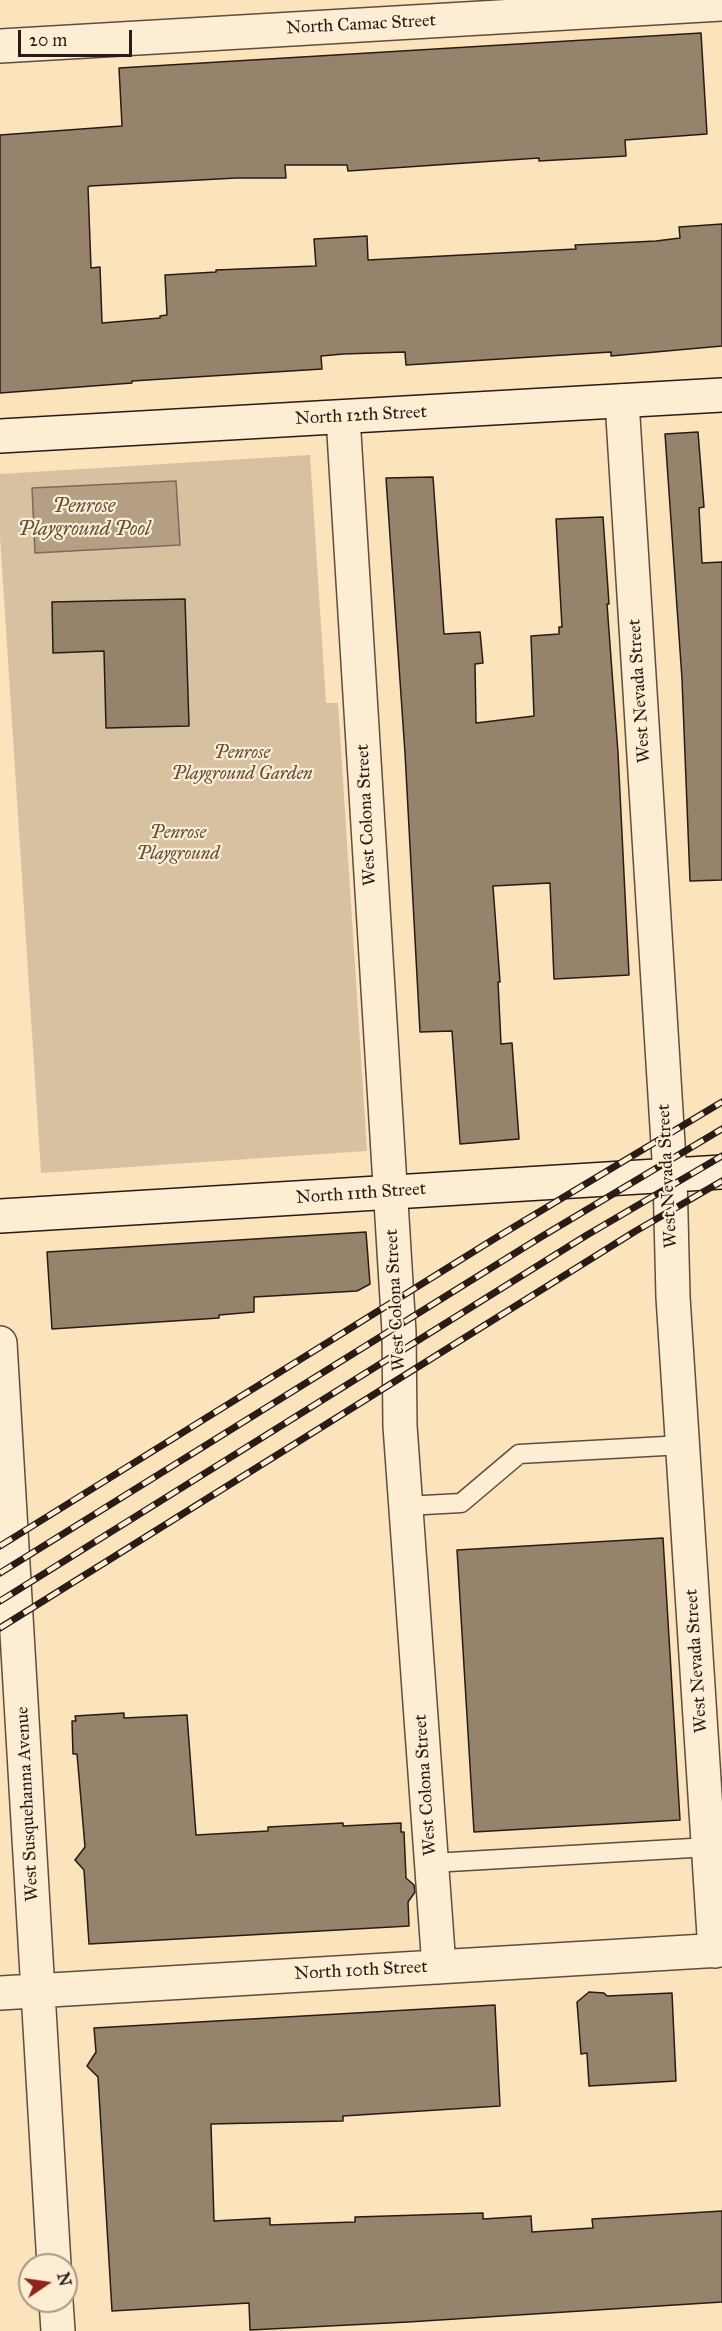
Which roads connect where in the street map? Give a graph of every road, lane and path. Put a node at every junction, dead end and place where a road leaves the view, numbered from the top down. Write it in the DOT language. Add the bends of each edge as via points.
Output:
graph roads {
  1 [pos="722,4"];
  2 [pos="0,46"];
  3 [pos="722,395"];
  4 [pos="622,401"];
  5 [pos="343,417"];
  6 [pos="0,436"];
  7 [pos="722,1172"];
  8 [pos="670,1176"];
  9 [pos="390,1193"];
  10 [pos="0,1216"];
  11 [pos="0,1343"];
  12 [pos="683,1445"];
  13 [pos="406,1506"];
  14 [pos="709,1847"];
  15 [pos="432,1863"];
  16 [pos="719,1950"];
  17 [pos="439,1967"];
  18 [pos="39,1991"];
  19 [pos="0,1993"];
  20 [pos="53,2253"];
  21 [pos="57,2313"];
  22 [pos="58,2331"];
  1 -- 2 [label="street, North Camac Street"];
  3 -- 4 [label="street, North 12th Street"];
  4 -- 5 [label="street, North 12th Street"];
  4 -- 8 [label="street, West Nevada Street"];
  5 -- 6 [label="street, North 12th Street"];
  5 -- 9 [label="street, West Colona Street"];
  7 -- 8 [label="street, North 11th Street"];
  8 -- 9 [label="street, North 11th Street"];
  8 -- 12 [label="street, West Nevada Street"];
  9 -- 10 [label="street, North 11th Street"];
  9 -- 13 [label="street, West Colona Street"];
  11 -- 18 [label="street, West Susquehanna Avenue"];
  12 -- 13 [label="lane" via="519,1454 461,1503"];
  12 -- 14 [label="street, West Nevada Street"];
  13 -- 15 [label="street, West Colona Street"];
  14 -- 15 [label="lane"];
  14 -- 16 [label="street, West Nevada Street"];
  15 -- 17 [label="street, West Colona Street"];
  16 -- 17 [label="street, North 10th Street"];
  17 -- 18 [label="street, North 10th Street"];
  18 -- 19 [label="street, North 10th Street"];
  18 -- 20 [label="street, West Susquehanna Avenue"];
  21 -- 22 [label="street"];
}
